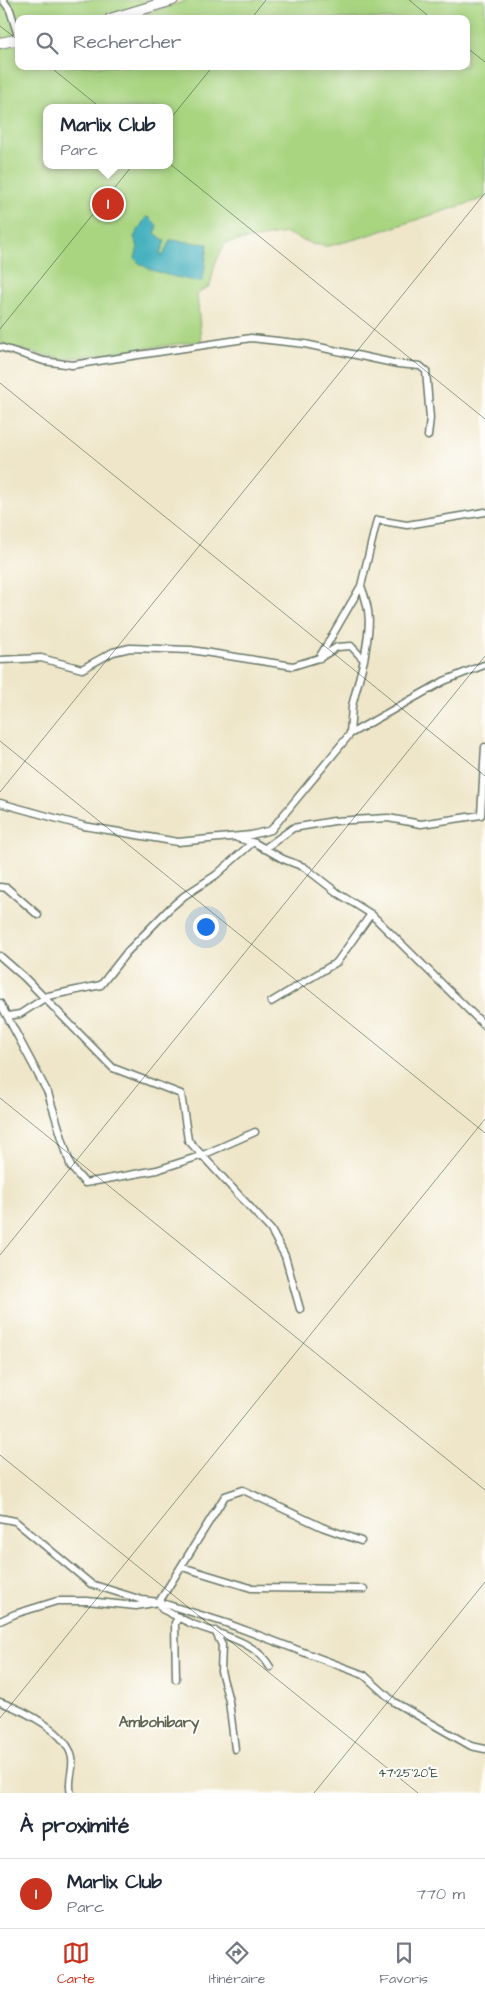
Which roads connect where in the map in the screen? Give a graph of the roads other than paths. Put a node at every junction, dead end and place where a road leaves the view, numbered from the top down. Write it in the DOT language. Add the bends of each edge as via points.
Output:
graph roads {
  1 [pos="3,0"];
  2 [pos="173,0"];
  3 [pos="123,15"];
  4 [pos="15,26"];
  5 [pos="15,40"];
  6 [pos="0,43"];
  7 [pos="0,347"];
  8 [pos="428,436"];
  9 [pos="485,512"];
  10 [pos="362,586"];
  11 [pos="319,658"];
  12 [pos="0,660"];
  13 [pos="364,660"];
  14 [pos="484,665"];
  15 [pos="350,734"];
  16 [pos="485,747"];
  17 [pos="0,803"];
  18 [pos="233,837"];
  19 [pos="252,843"];
  20 [pos="264,849"];
  21 [pos="0,886"];
  22 [pos="38,914"];
  23 [pos="371,914"];
  24 [pos="0,956"];
  25 [pos="45,999"];
  26 [pos="272,1002"];
  27 [pos="0,1003"];
  28 [pos="8,1016"];
  29 [pos="485,1026"];
  30 [pos="255,1132"];
  31 [pos="203,1155"];
  32 [pos="300,1309"];
  33 [pos="0,1518"];
  34 [pos="361,1541"];
  35 [pos="182,1567"];
  36 [pos="364,1589"];
  37 [pos="159,1602"];
  38 [pos="179,1617"];
  39 [pos="0,1621"];
  40 [pos="215,1631"];
  41 [pos="270,1667"];
  42 [pos="176,1679"];
  43 [pos="0,1702"];
  44 [pos="235,1749"];
  45 [pos="485,1749"];
  46 [pos="71,1793"];
  1 -- 4 [label="street"];
  2 -- 3 [label="main road"];
  5 -- 6 [label="main road"];
  7 -- 8 [label="street" via="44,361 72,365 250,338 305,344 420,366 426,370 430,418"];
  9 -- 10 [label="street" via="407,525 377,520"];
  10 -- 11 [label="street"];
  10 -- 13 [label="street" via="370,607"];
  11 -- 12 [label="street" via="293,666 191,650 130,648 113,652 82,668 41,658"];
  11 -- 13 [label="street" via="337,647 351,646"];
  13 -- 15 [label="street" via="352,706"];
  14 -- 15 [label="street" via="444,681"];
  15 -- 18 [label="street" via="271,830"];
  16 -- 20 [label="street" via="481,816 421,824 388,818 334,821 293,828"];
  17 -- 18 [label="street" via="84,826 178,842"];
  18 -- 19 [label="street"];
  19 -- 20 [label="street"];
  19 -- 25 [label="street" via="216,875 169,909 127,952 101,985"];
  20 -- 23 [label="street" via="304,867"];
  21 -- 22 [label="street" via="7,888"];
  23 -- 26 [label="street" via="337,962"];
  23 -- 29 [label="street"];
  24 -- 25 [label="street"];
  25 -- 28 [label="street" via="20,1014"];
  25 -- 31 [label="street" via="114,1068 181,1094 188,1140"];
  27 -- 28 [label="street"];
  28 -- 31 [label="street" via="48,1093 71,1166 85,1183 157,1170"];
  30 -- 31 [label="street"];
  31 -- 32 [label="street" via="271,1230 285,1256"];
  33 -- 37 [label="street" via="15,1521 91,1584"];
  34 -- 35 [label="street" via="322,1527 243,1490 225,1496"];
  35 -- 36 [label="street" via="251,1588"];
  35 -- 37 [label="street"];
  37 -- 38 [label="street" via="162,1609"];
  37 -- 39 [label="street" via="136,1606 57,1601"];
  37 -- 45 [label="street" via="226,1623 364,1675 394,1702 471,1746"];
  38 -- 40 [label="street"];
  38 -- 42 [label="street" via="175,1623"];
  40 -- 41 [label="street" via="251,1648 264,1657"];
  40 -- 44 [label="street" via="222,1645 221,1671 229,1701"];
  43 -- 46 [label="street" via="44,1723 66,1746 72,1758"];
}
